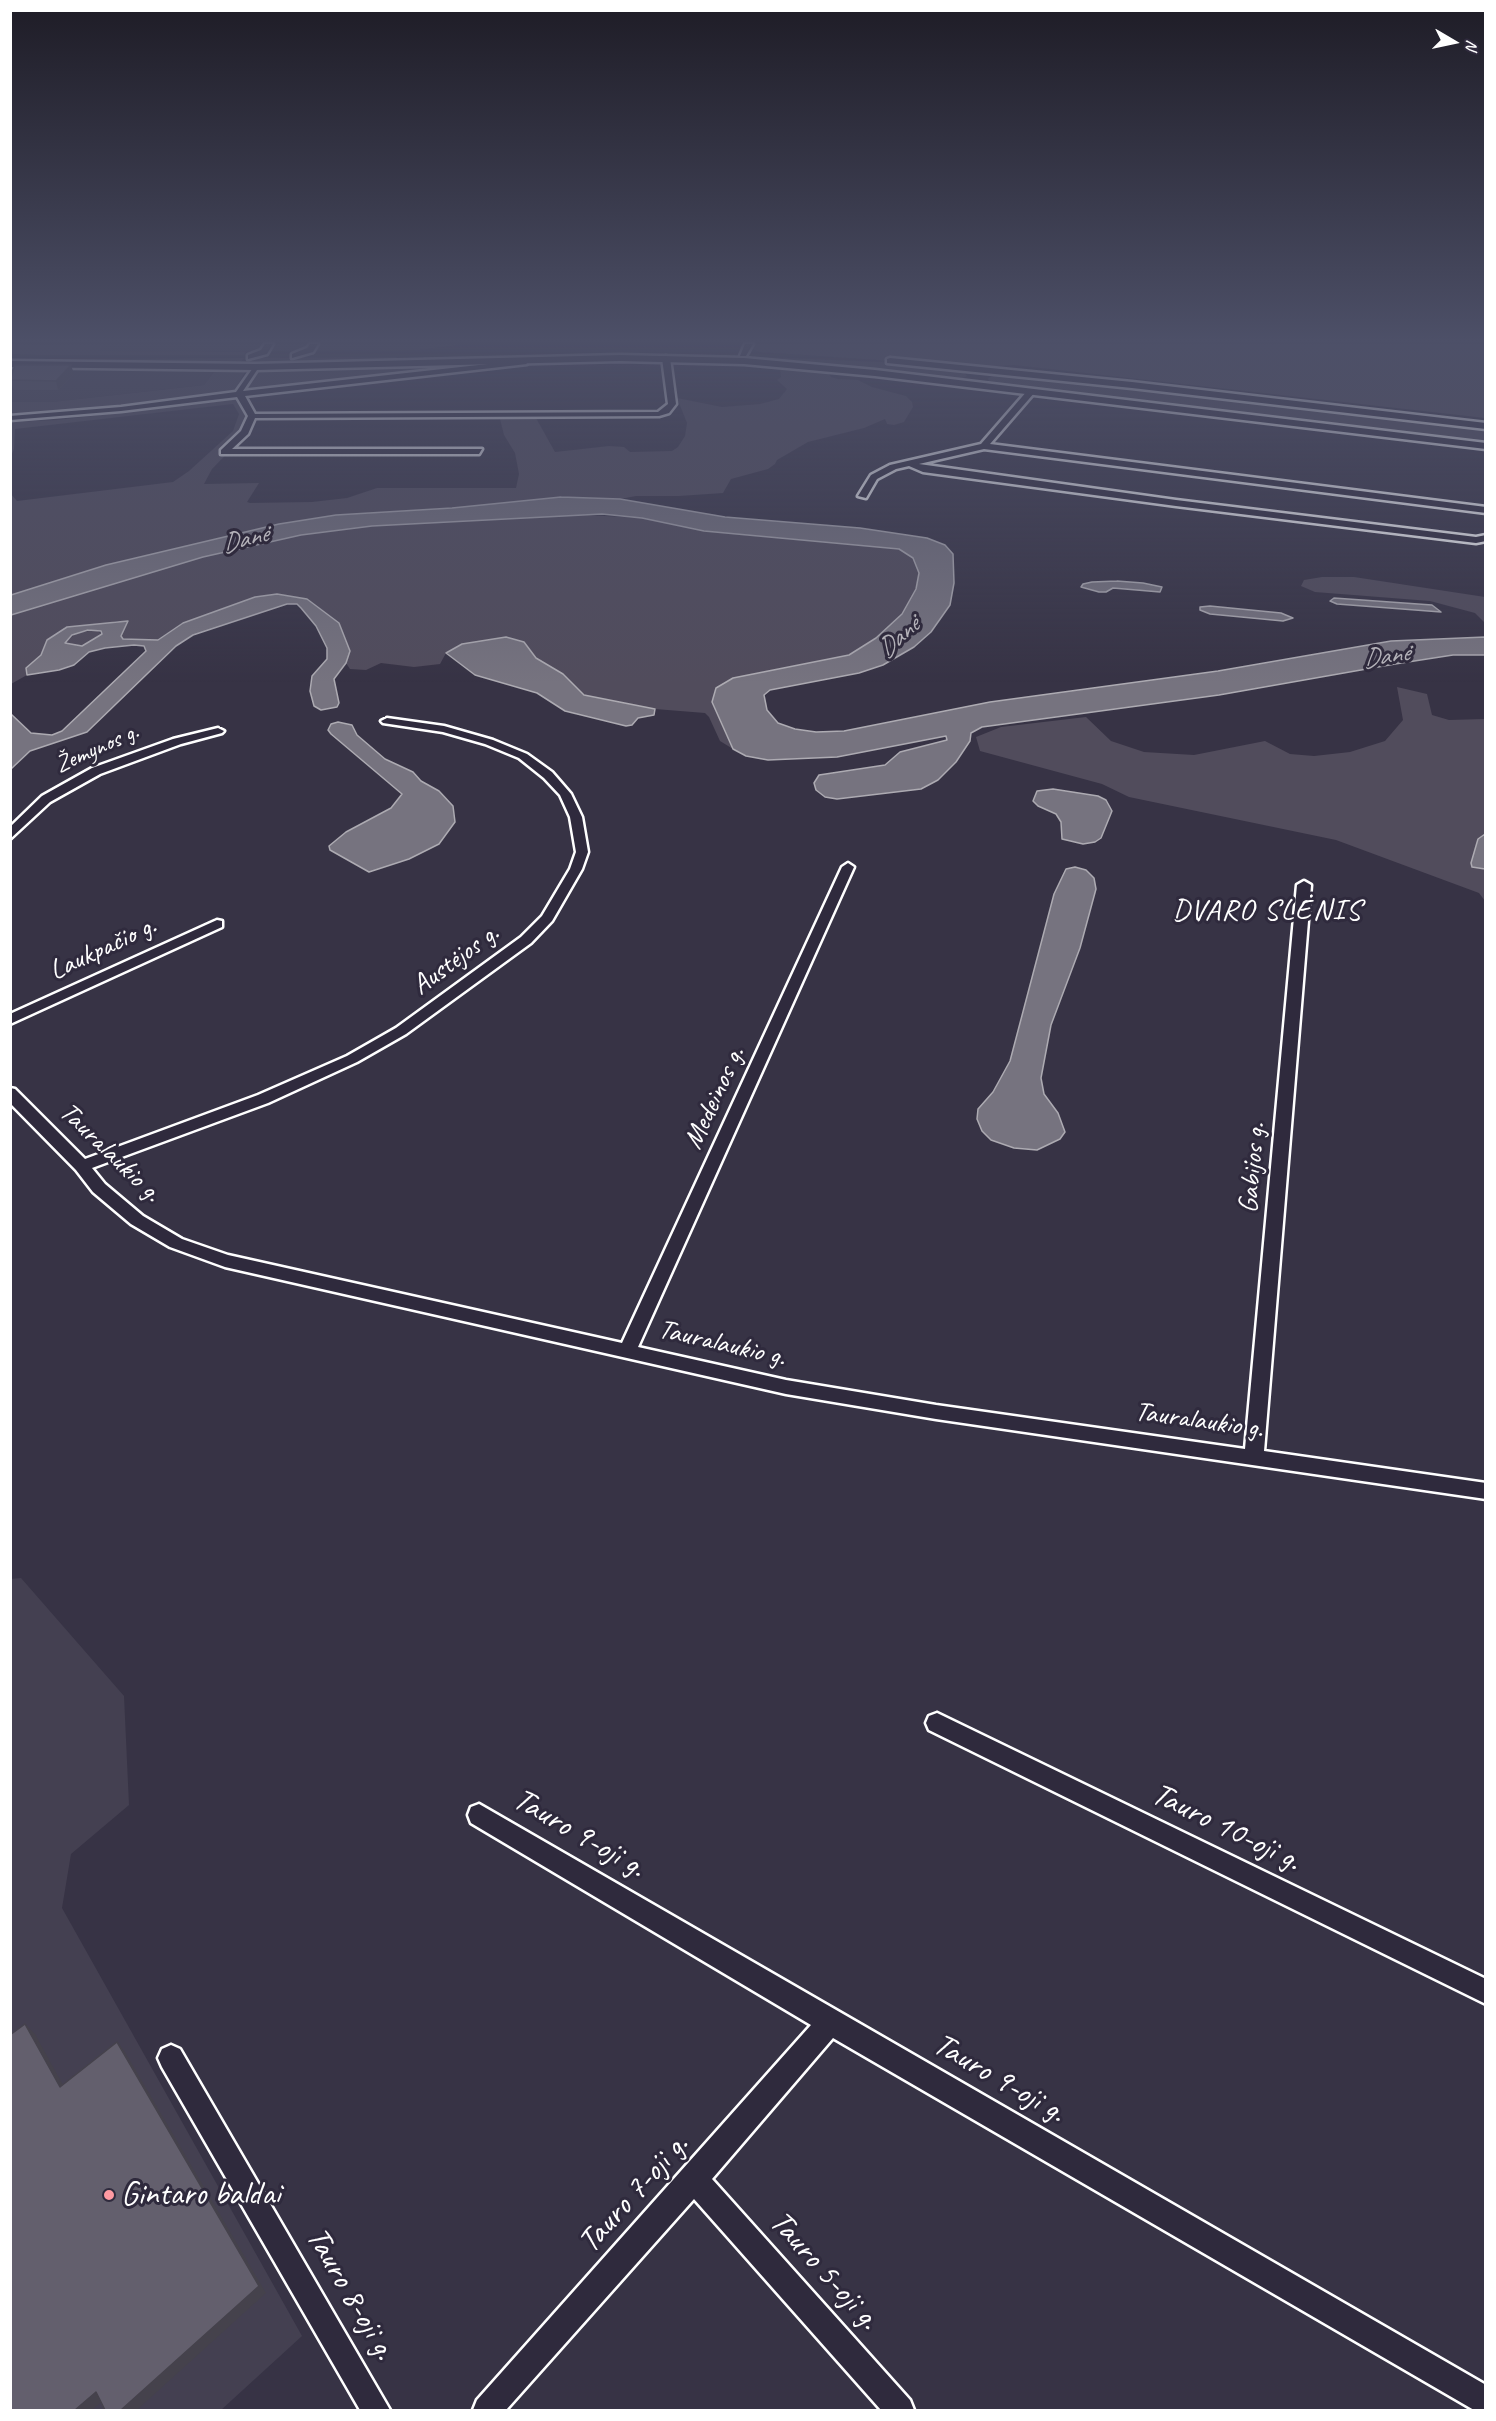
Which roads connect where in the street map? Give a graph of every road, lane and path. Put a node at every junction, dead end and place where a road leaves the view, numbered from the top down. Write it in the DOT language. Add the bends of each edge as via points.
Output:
graph roads {
  1 [pos="936,457"];
  2 [pos="1070,457"];
  3 [pos="910,463"];
  4 [pos="863,496"];
  5 [pos="1485,510"];
  6 [pos="1485,538"];
  7 [pos="387,722"];
  8 [pos="218,731"];
  9 [pos="10,835"];
  10 [pos="848,867"];
  11 [pos="1304,885"];
  12 [pos="217,924"];
  13 [pos="10,1020"];
  14 [pos="10,1093"];
  15 [pos="82,1166"];
  16 [pos="628,1350"];
  17 [pos="1254,1456"];
  18 [pos="1485,1491"];
  19 [pos="937,1723"];
  20 [pos="479,1815"];
  21 [pos="1485,1992"];
  22 [pos="830,2022"];
  23 [pos="171,2058"];
  24 [pos="694,2179"];
  25 [pos="1485,2401"];
  26 [pos="376,2410"];
  27 [pos="487,2410"];
  28 [pos="900,2410"];
  1 -- 3 [label="street"];
  2 -- 5 [label="street"];
  3 -- 4 [label="street" via="874,477"];
  3 -- 6 [label="street" via="923,469 1142,498 1476,540"];
  7 -- 15 [label="street, Austėjos g." via="444,729 489,742 523,756 566,794 576,817 582,852 547,918 526,940 410,1024 352,1059 263,1099"];
  8 -- 9 [label="street, Žemynos g." via="177,741 96,771 46,799"];
  10 -- 16 [label="street, Medeinos g."];
  11 -- 17 [label="street, Gabijos g."];
  12 -- 13 [label="street, Laukpačio g."];
  14 -- 15 [label="street, Tauralaukio g."];
  15 -- 16 [label="street, Tauralaukio g." via="99,1188 137,1221 176,1243 225,1261"];
  16 -- 17 [label="street, Tauralaukio g." via="820,1393"];
  17 -- 18 [label="street, Tauralaukio g."];
  19 -- 21 [label="street, Tauro 10-oji g."];
  20 -- 22 [label="street, Tauro 9-oji g."];
  22 -- 24 [label="street, Tauro 7-oji g."];
  22 -- 25 [label="street, Tauro 9-oji g."];
  23 -- 26 [label="street, Tauro 8-oji g."];
  24 -- 27 [label="street, Tauro 7-oji g."];
  24 -- 28 [label="street, Tauro 5-oji g."];
}
